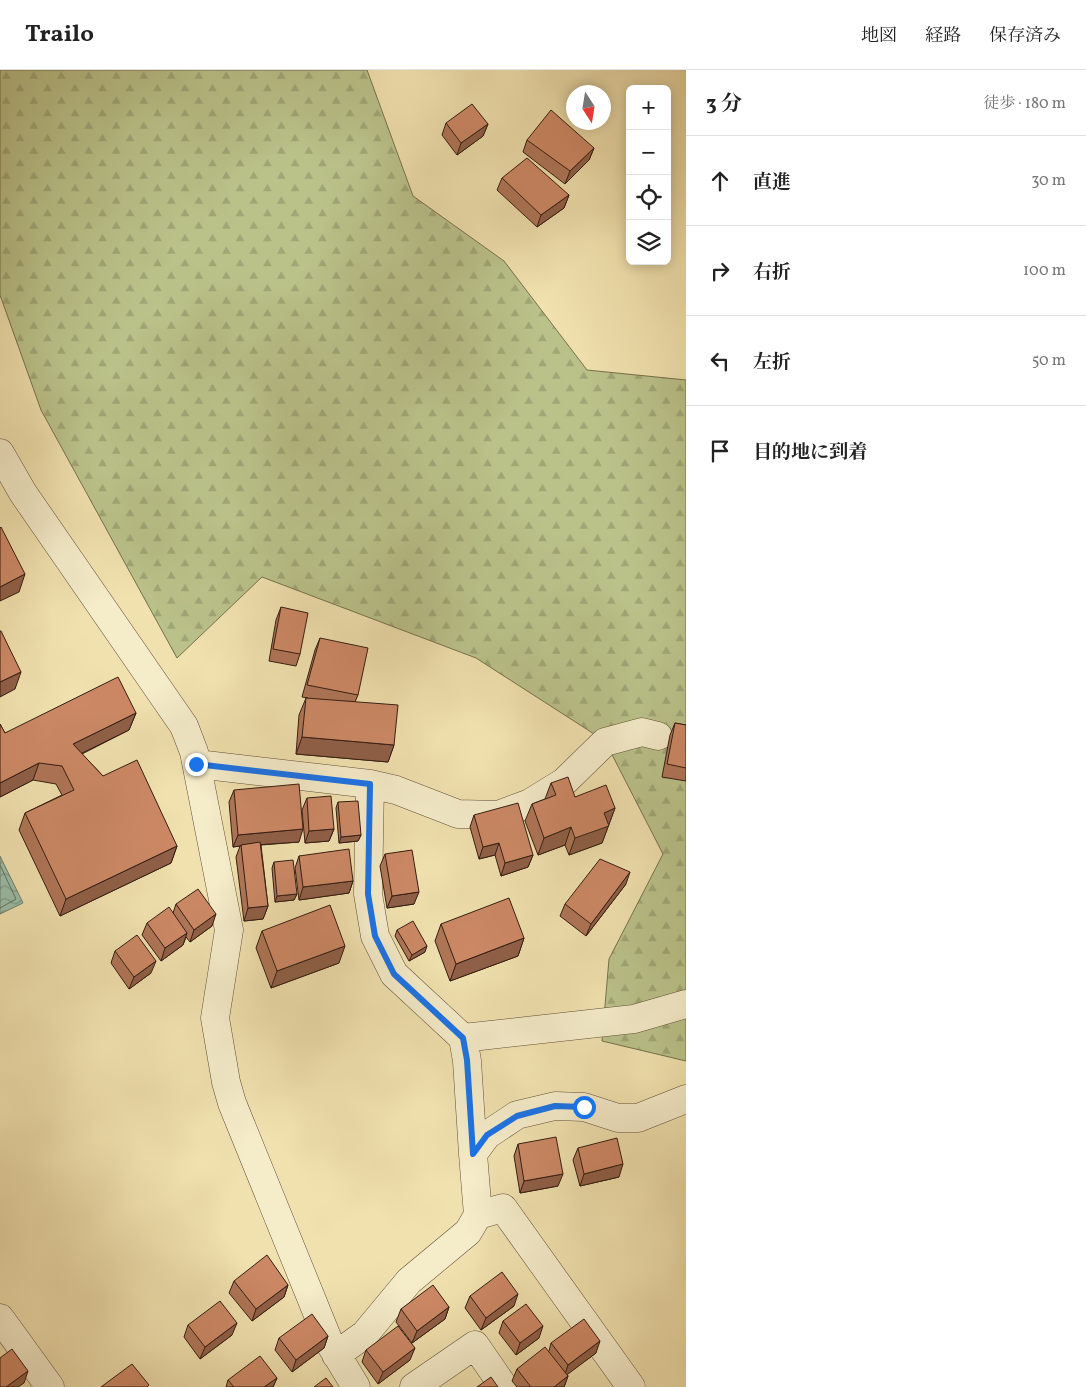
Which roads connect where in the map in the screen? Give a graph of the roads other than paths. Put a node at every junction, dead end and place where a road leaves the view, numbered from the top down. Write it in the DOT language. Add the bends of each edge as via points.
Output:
graph roads {
  1 [pos="3,467"];
  2 [pos="658,736"];
  3 [pos="196,764"];
  4 [pos="370,784"];
  5 [pos="686,1004"];
  6 [pos="463,1038"];
  7 [pos="686,1099"];
  8 [pos="473,1154"];
  9 [pos="478,1215"];
  10 [pos="0,1318"];
  11 [pos="336,1355"];
  12 [pos="50,1387"];
  13 [pos="356,1387"];
  14 [pos="414,1387"];
  15 [pos="504,1387"];
  16 [pos="631,1387"];
  1 -- 3 [label="street" via="184,726"];
  2 -- 4 [label="street" via="642,732 605,742 564,782 530,803 498,814 458,814 396,790"];
  3 -- 4 [label="street"];
  3 -- 11 [label="street" via="229,930 215,1018 226,1082"];
  4 -- 6 [label="street" via="368,894 375,936 394,974"];
  5 -- 6 [label="street" via="634,1019"];
  6 -- 8 [label="street"];
  7 -- 8 [label="street" via="638,1118 618,1118 584,1107 545,1108 517,1116 487,1135"];
  8 -- 9 [label="street"];
  9 -- 11 [label="street" via="468,1232 409,1282 365,1334"];
  9 -- 16 [label="street" via="503,1208"];
  10 -- 12 [label="street"];
  11 -- 13 [label="street"];
  14 -- 15 [label="street" via="475,1345"];
}
